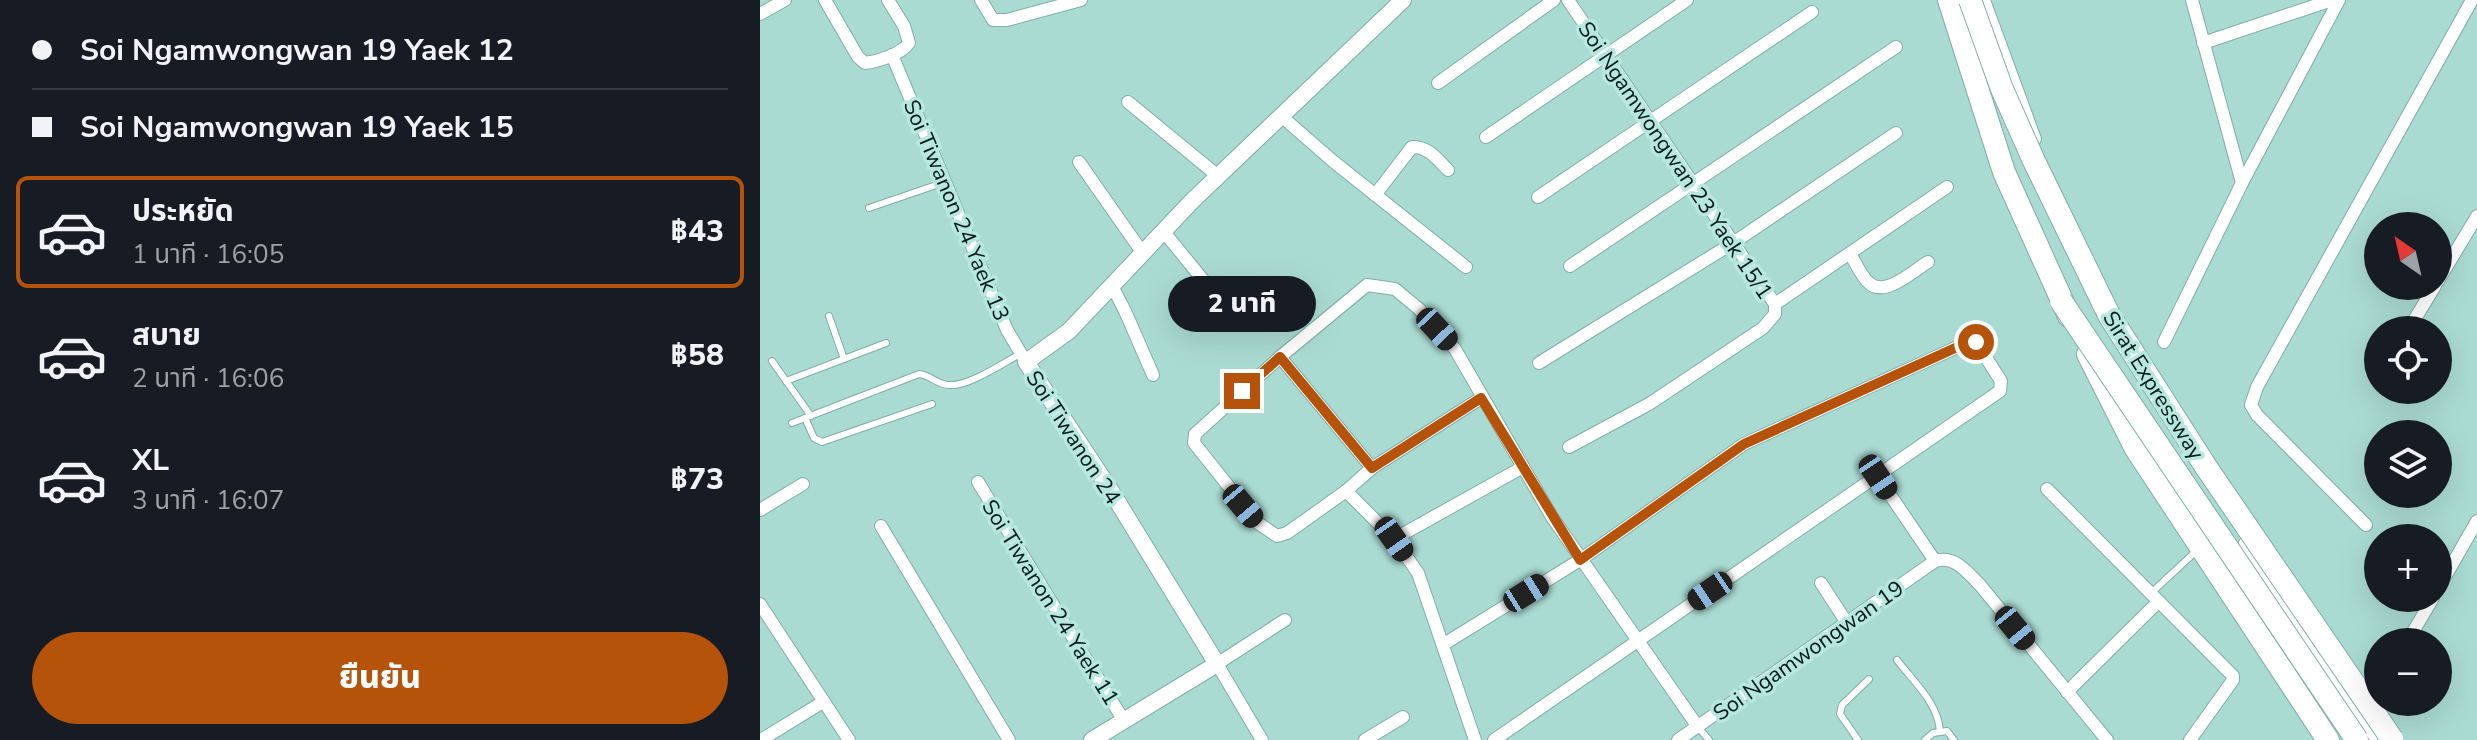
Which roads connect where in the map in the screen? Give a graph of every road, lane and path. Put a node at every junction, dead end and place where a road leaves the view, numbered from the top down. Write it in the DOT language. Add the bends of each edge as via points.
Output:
graph roads {
  1 [pos="785,0"];
  2 [pos="825,0"];
  3 [pos="888,0"];
  4 [pos="981,0"];
  5 [pos="1081,0"];
  6 [pos="1403,0"];
  7 [pos="1554,0"];
  8 [pos="1568,0"];
  9 [pos="1687,0"];
  10 [pos="1949,0"];
  11 [pos="1970,0"];
  12 [pos="1984,0"];
  13 [pos="2192,0"];
  14 [pos="2332,0"];
  15 [pos="2339,0"];
  16 [pos="2472,0"];
  17 [pos="1812,12"];
  18 [pos="760,14"];
  19 [pos="2203,43"];
  20 [pos="1896,47"];
  21 [pos="892,55"];
  22 [pos="1606,55"];
  23 [pos="1438,83"];
  24 [pos="1128,102"];
  25 [pos="1280,115"];
  26 [pos="1650,119"];
  27 [pos="1896,133"];
  28 [pos="1486,137"];
  29 [pos="1079,162"];
  30 [pos="1448,170"];
  31 [pos="1218,176"];
  32 [pos="945,182"];
  33 [pos="1694,182"];
  34 [pos="2242,183"];
  35 [pos="1947,187"];
  36 [pos="1375,195"];
  37 [pos="1538,197"];
  38 [pos="869,208"];
  39 [pos="2477,216"];
  40 [pos="1164,232"];
  41 [pos="1733,243"];
  42 [pos="1142,252"];
  43 [pos="1851,255"];
  44 [pos="2452,258"];
  45 [pos="1928,262"];
  46 [pos="1570,266"];
  47 [pos="1466,267"];
  48 [pos="1112,286"];
  49 [pos="2061,301"];
  50 [pos="1775,304"];
  51 [pos="829,316"];
  52 [pos="1239,324"];
  53 [pos="2164,342"];
  54 [pos="886,343"];
  55 [pos="1280,357"];
  56 [pos="1023,358"];
  57 [pos="844,359"];
  58 [pos="772,361"];
  59 [pos="1539,363"];
  60 [pos="1153,375"];
  61 [pos="786,381"];
  62 [pos="1481,398"];
  63 [pos="932,404"];
  64 [pos="808,417"];
  65 [pos="792,423"];
  66 [pos="1569,447"];
  67 [pos="1523,467"];
  68 [pos="1372,468"];
  69 [pos="1878,477"];
  70 [pos="978,482"];
  71 [pos="803,484"];
  72 [pos="2047,489"];
  73 [pos="1346,491"];
  74 [pos="760,510"];
  75 [pos="2477,521"];
  76 [pos="2365,524"];
  77 [pos="881,526"];
  78 [pos="1394,539"];
  79 [pos="2192,555"];
  80 [pos="1580,560"];
  81 [pos="1935,561"];
  82 [pos="2452,565"];
  83 [pos="1821,583"];
  84 [pos="2154,598"];
  85 [pos="760,604"];
  86 [pos="764,619"];
  87 [pos="1285,620"];
  88 [pos="1847,623"];
  89 [pos="1637,640"];
  90 [pos="1444,644"];
  91 [pos="1897,660"];
  92 [pos="1217,664"];
  93 [pos="1869,679"];
  94 [pos="2067,692"];
  95 [pos="823,702"];
  96 [pos="1403,717"];
  97 [pos="1124,721"];
  98 [pos="1698,727"];
  99 [pos="2360,729"];
  100 [pos="1940,732"];
  101 [pos="761,740"];
  102 [pos="849,740"];
  103 [pos="1009,740"];
  104 [pos="1092,740"];
  105 [pos="1262,740"];
  106 [pos="1365,740"];
  107 [pos="1475,740"];
  108 [pos="1494,740"];
  109 [pos="1678,740"];
  110 [pos="1709,740"];
  111 [pos="1858,740"];
  112 [pos="1925,740"];
  113 [pos="1954,740"];
  114 [pos="2107,740"];
  115 [pos="2190,740"];
  116 [pos="2328,740"];
  117 [pos="2389,740"];
  1 -- 18 [label="street"];
  2 -- 21 [label="street" via="862,61"];
  3 -- 21 [label="street" via="909,39 907,47"];
  4 -- 5 [label="street" via="993,20 1007,20"];
  6 -- 25 [label="street, Soi Tiwanon 24"];
  7 -- 23 [label="street"];
  8 -- 22 [label="street, Soi Ngamwongwan 23 Yaek 15/1"];
  9 -- 22 [label="street"];
  10 -- 49 [label="highway, Sirat Expressway" via="2004,172"];
  11 -- 117 [label="highway, Sirat Expressway, bridge" via="2002,89 2109,315"];
  12 -- 99 [label="street" via="2094,301"];
  13 -- 19 [label="street"];
  14 -- 19 [label="street"];
  15 -- 34 [label="street"];
  16 -- 76 [label="street" via="2251,405"];
  17 -- 26 [label="street"];
  19 -- 34 [label="street"];
  20 -- 33 [label="street"];
  21 -- 32 [label="street, Soi Tiwanon 24 Yaek 13"];
  22 -- 26 [label="street, Soi Ngamwongwan 23 Yaek 15/1"];
  22 -- 28 [label="street"];
  24 -- 31 [label="street"];
  25 -- 31 [label="street, Soi Tiwanon 24"];
  25 -- 36 [label="street"];
  26 -- 33 [label="street, Soi Ngamwongwan 23 Yaek 15/1"];
  26 -- 37 [label="street"];
  27 -- 41 [label="street"];
  29 -- 42 [label="street"];
  30 -- 36 [label="street" via="1430,153 1412,147"];
  31 -- 40 [label="street, Soi Tiwanon 24"];
  32 -- 38 [label="lane"];
  32 -- 56 [label="street, Soi Tiwanon 24 Yaek 13"];
  33 -- 41 [label="street, Soi Ngamwongwan 23 Yaek 15/1"];
  33 -- 46 [label="street"];
  34 -- 53 [label="street"];
  35 -- 43 [label="street"];
  36 -- 47 [label="street"];
  39 -- 44 [label="street"];
  40 -- 42 [label="street, Soi Tiwanon 24"];
  40 -- 52 [label="street"];
  41 -- 50 [label="street, Soi Ngamwongwan 23 Yaek 15/1"];
  41 -- 59 [label="street"];
  42 -- 48 [label="street, Soi Tiwanon 24"];
  43 -- 45 [label="street" via="1877,287 1888,287"];
  43 -- 50 [label="street"];
  48 -- 56 [label="street, Soi Tiwanon 24" via="1069,331"];
  48 -- 60 [label="street"];
  49 -- 99 [label="highway, Sirat Expressway, bridge" via="2226,549"];
  49 -- 116 [label="highway, bridge" via="2136,449"];
  50 -- 66 [label="street, Soi Ngamwongwan 23 Yaek 15/1" via="1775,314 1763,328 1649,404"];
  51 -- 57 [label="lane"];
  54 -- 57 [label="lane"];
  55 -- 62 [label="street, Soi Ngamwongwan 19" via="1367,285 1395,289 1455,349"];
  55 -- 68 [label="street"];
  55 -- 73 [label="street" via="1195,434 1194,443 1258,523 1277,536"];
  56 -- 64 [label="lane" via="951,386 919,374"];
  56 -- 92 [label="street, Soi Tiwanon 24"];
  57 -- 61 [label="lane"];
  58 -- 61 [label="lane"];
  61 -- 64 [label="lane"];
  62 -- 67 [label="street, Soi Ngamwongwan 19"];
  62 -- 68 [label="street"];
  63 -- 64 [label="lane" via="822,442 814,438"];
  64 -- 65 [label="lane"];
  67 -- 78 [label="street"];
  67 -- 80 [label="street, Soi Ngamwongwan 19"];
  68 -- 73 [label="street"];
  69 -- 80 [label="street" via="2000,391 2001,381 1976,342 1744,444"];
  69 -- 81 [label="street"];
  69 -- 89 [label="street"];
  70 -- 97 [label="street, Soi Tiwanon 24 Yaek 11"];
  71 -- 74 [label="street"];
  72 -- 84 [label="street"];
  73 -- 78 [label="street"];
  75 -- 82 [label="street"];
  77 -- 103 [label="street"];
  78 -- 90 [label="street" via="1418,573"];
  79 -- 84 [label="lane"];
  80 -- 89 [label="street, Soi Ngamwongwan 19"];
  80 -- 90 [label="street"];
  81 -- 88 [label="street, Soi Ngamwongwan 19"];
  81 -- 94 [label="street" via="1956,562 1980,585"];
  83 -- 88 [label="street"];
  84 -- 94 [label="street"];
  84 -- 115 [label="street" via="2233,676"];
  85 -- 86 [label="street"];
  86 -- 95 [label="street"];
  87 -- 92 [label="street"];
  88 -- 98 [label="street, Soi Ngamwongwan 19"];
  89 -- 98 [label="street, Soi Ngamwongwan 19"];
  89 -- 108 [label="street"];
  90 -- 107 [label="street"];
  91 -- 100 [label="lane" via="1934,708"];
  92 -- 97 [label="street"];
  92 -- 105 [label="street"];
  93 -- 111 [label="lane" via="1842,705 1840,714"];
  94 -- 114 [label="street"];
  95 -- 101 [label="street"];
  95 -- 102 [label="street"];
  96 -- 106 [label="street"];
  97 -- 104 [label="street"];
  98 -- 109 [label="street"];
  98 -- 110 [label="lane"];
  99 -- 117 [label="street"];
  100 -- 112 [label="lane"];
  100 -- 113 [label="lane" via="1947,731"];
}
